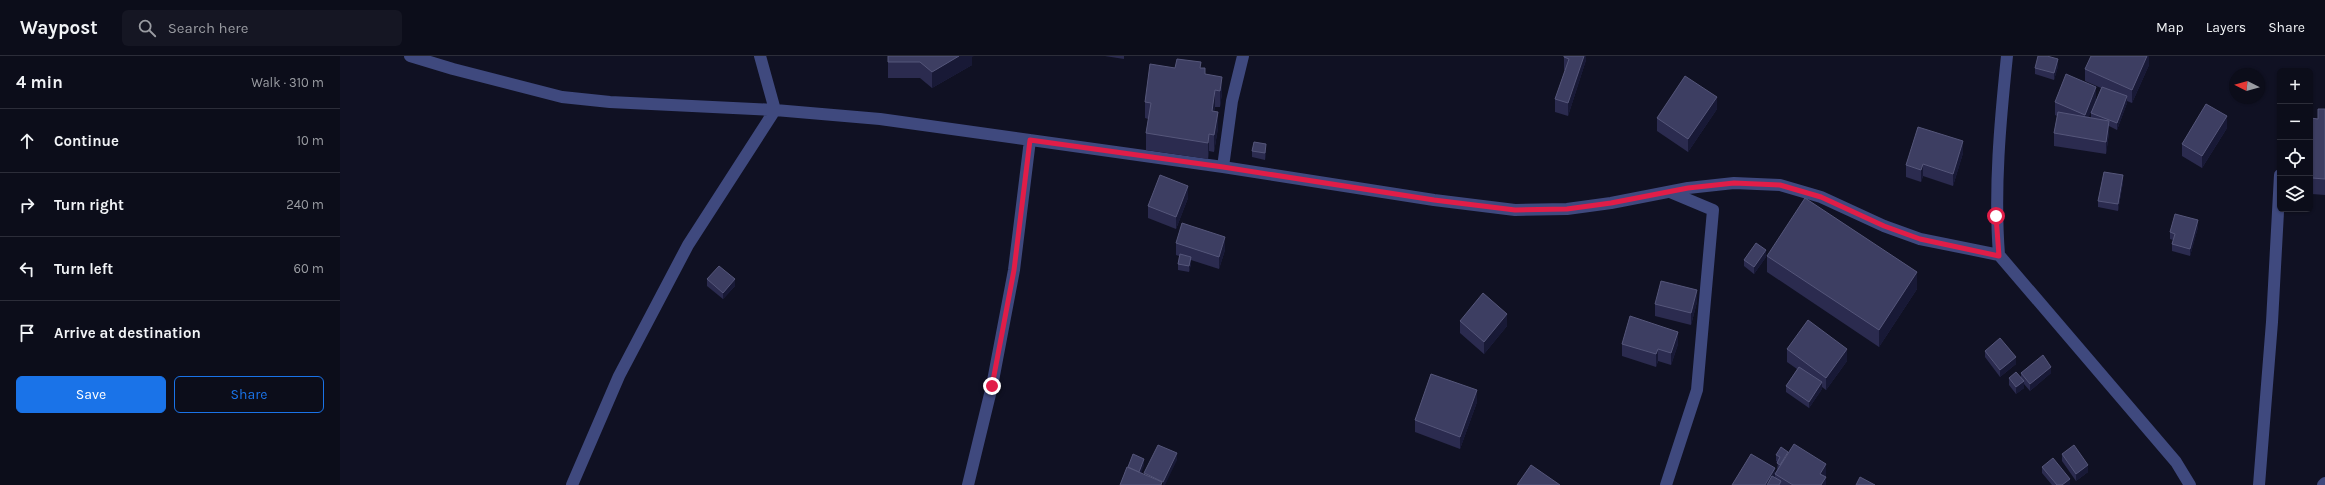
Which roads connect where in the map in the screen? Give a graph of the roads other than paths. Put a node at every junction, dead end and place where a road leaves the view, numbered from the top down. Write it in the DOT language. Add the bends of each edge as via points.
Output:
graph roads {
  1 [pos="410,56"];
  2 [pos="760,56"];
  3 [pos="1243,56"];
  4 [pos="2006,56"];
  5 [pos="775,110"];
  6 [pos="1030,140"];
  7 [pos="1223,167"];
  8 [pos="2280,176"];
  9 [pos="1670,192"];
  10 [pos="1999,256"];
  11 [pos="2325,483"];
  12 [pos="572,485"];
  13 [pos="968,485"];
  14 [pos="1666,485"];
  15 [pos="2190,485"];
  16 [pos="2259,485"];
  17 [pos="2323,485"];
  1 -- 5 [label="street" via="562,96 610,102"];
  2 -- 5 [label="street"];
  3 -- 7 [label="street" via="1232,101"];
  4 -- 10 [label="street" via="1996,216"];
  5 -- 6 [label="street" via="880,119"];
  5 -- 12 [label="street" via="688,245 619,376"];
  6 -- 7 [label="street"];
  6 -- 13 [label="street" via="1014,270 992,386"];
  7 -- 9 [label="street" via="1515,210 1567,209"];
  8 -- 16 [label="street"];
  9 -- 10 [label="street" via="1734,183 1780,185 1821,197 1884,226 1920,239"];
  9 -- 14 [label="street" via="1713,210 1697,390"];
  10 -- 15 [label="street" via="2176,462"];
  11 -- 17 [label="street"];
}
